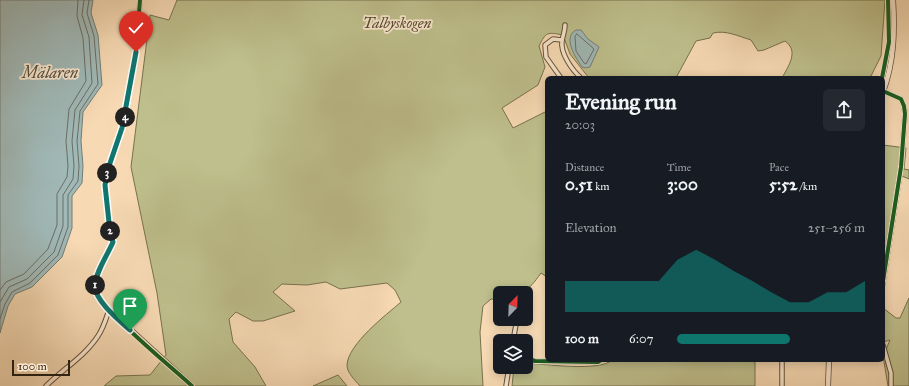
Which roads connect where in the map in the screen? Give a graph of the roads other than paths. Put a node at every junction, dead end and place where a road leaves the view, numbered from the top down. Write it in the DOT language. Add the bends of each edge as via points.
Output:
graph roads {
  1 [pos="140,0"];
  2 [pos="893,0"];
  3 [pos="565,25"];
  4 [pos="562,40"];
  5 [pos="560,76"];
  6 [pos="579,76"];
  7 [pos="885,86"];
  8 [pos="885,92"];
  9 [pos="885,269"];
  10 [pos="109,310"];
  11 [pos="885,353"];
  12 [pos="533,360"];
  13 [pos="545,361"];
  14 [pos="782,362"];
  15 [pos="829,362"];
  16 [pos="508,374"];
  17 [pos="46,386"];
  18 [pos="192,386"];
  19 [pos="506,386"];
  20 [pos="782,386"];
  21 [pos="828,386"];
  22 [pos="891,386"];
  1 -- 10 [label="street" via="136,52 128,103 105,185 113,242 95,286 97,294"];
  2 -- 7 [label="street" via="893,57"];
  3 -- 4 [label="street"];
  4 -- 5 [label="street" via="552,39 545,45 546,57"];
  4 -- 6 [label="street" via="568,61"];
  8 -- 9 [label="street" via="901,99 905,114 902,167"];
  10 -- 17 [label="street" via="99,336 82,355"];
  10 -- 18 [label="street"];
  11 -- 22 [label="street"];
  12 -- 13 [label="street"];
  14 -- 20 [label="street"];
  15 -- 21 [label="street"];
  16 -- 19 [label="street"];
}
